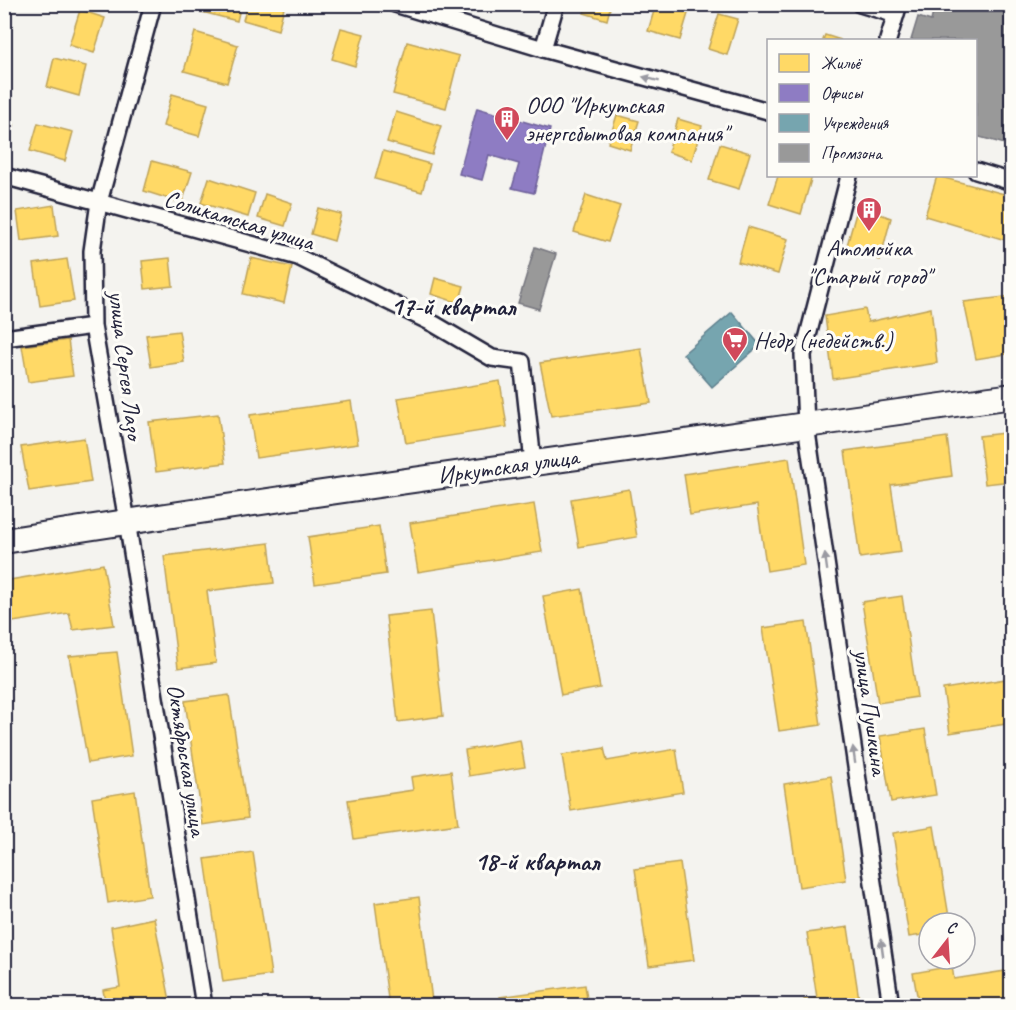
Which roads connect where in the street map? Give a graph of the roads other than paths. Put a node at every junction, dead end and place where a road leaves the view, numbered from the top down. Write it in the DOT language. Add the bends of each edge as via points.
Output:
graph roads {
  1 [pos="153,4"];
  2 [pos="395,4"];
  3 [pos="556,4"];
  4 [pos="860,4"];
  5 [pos="897,10"];
  6 [pos="888,39"];
  7 [pos="543,49"];
  8 [pos="767,111"];
  9 [pos="977,172"];
  10 [pos="4,176"];
  11 [pos="849,177"];
  12 [pos="1011,182"];
  13 [pos="99,202"];
  14 [pos="93,326"];
  15 [pos="4,338"];
  16 [pos="1011,396"];
  17 [pos="806,426"];
  18 [pos="533,462"];
  19 [pos="127,521"];
  20 [pos="4,541"];
  21 [pos="204,1005"];
  22 [pos="891,1005"];
  1 -- 13 [label="street, улица Сергея Лазо"];
  2 -- 7 [label="street"];
  3 -- 7 [label="street"];
  4 -- 5 [label="street"];
  5 -- 6 [label="street"];
  8 -- 7 [label="street, one-way"];
  9 -- 12 [label="street"];
  10 -- 13 [label="street, Соликамская улица"];
  11 -- 17 [label="street, улица Пушкина" via="802,355"];
  13 -- 14 [label="street, улица Сергея Лазо" via="92,251"];
  13 -- 18 [label="street, Соликамская улица" via="298,257 434,324 492,358 522,362"];
  14 -- 15 [label="street"];
  14 -- 19 [label="street, улица Сергея Лазо"];
  16 -- 17 [label="main road, Иркутская улица"];
  17 -- 18 [label="main road, Иркутская улица"];
  22 -- 17 [label="street, улица Пушкина, one-way"];
  18 -- 19 [label="main road, Иркутская улица"];
  19 -- 20 [label="main road, Иркутская улица"];
  19 -- 21 [label="street, Октябрьская улица"];
}
